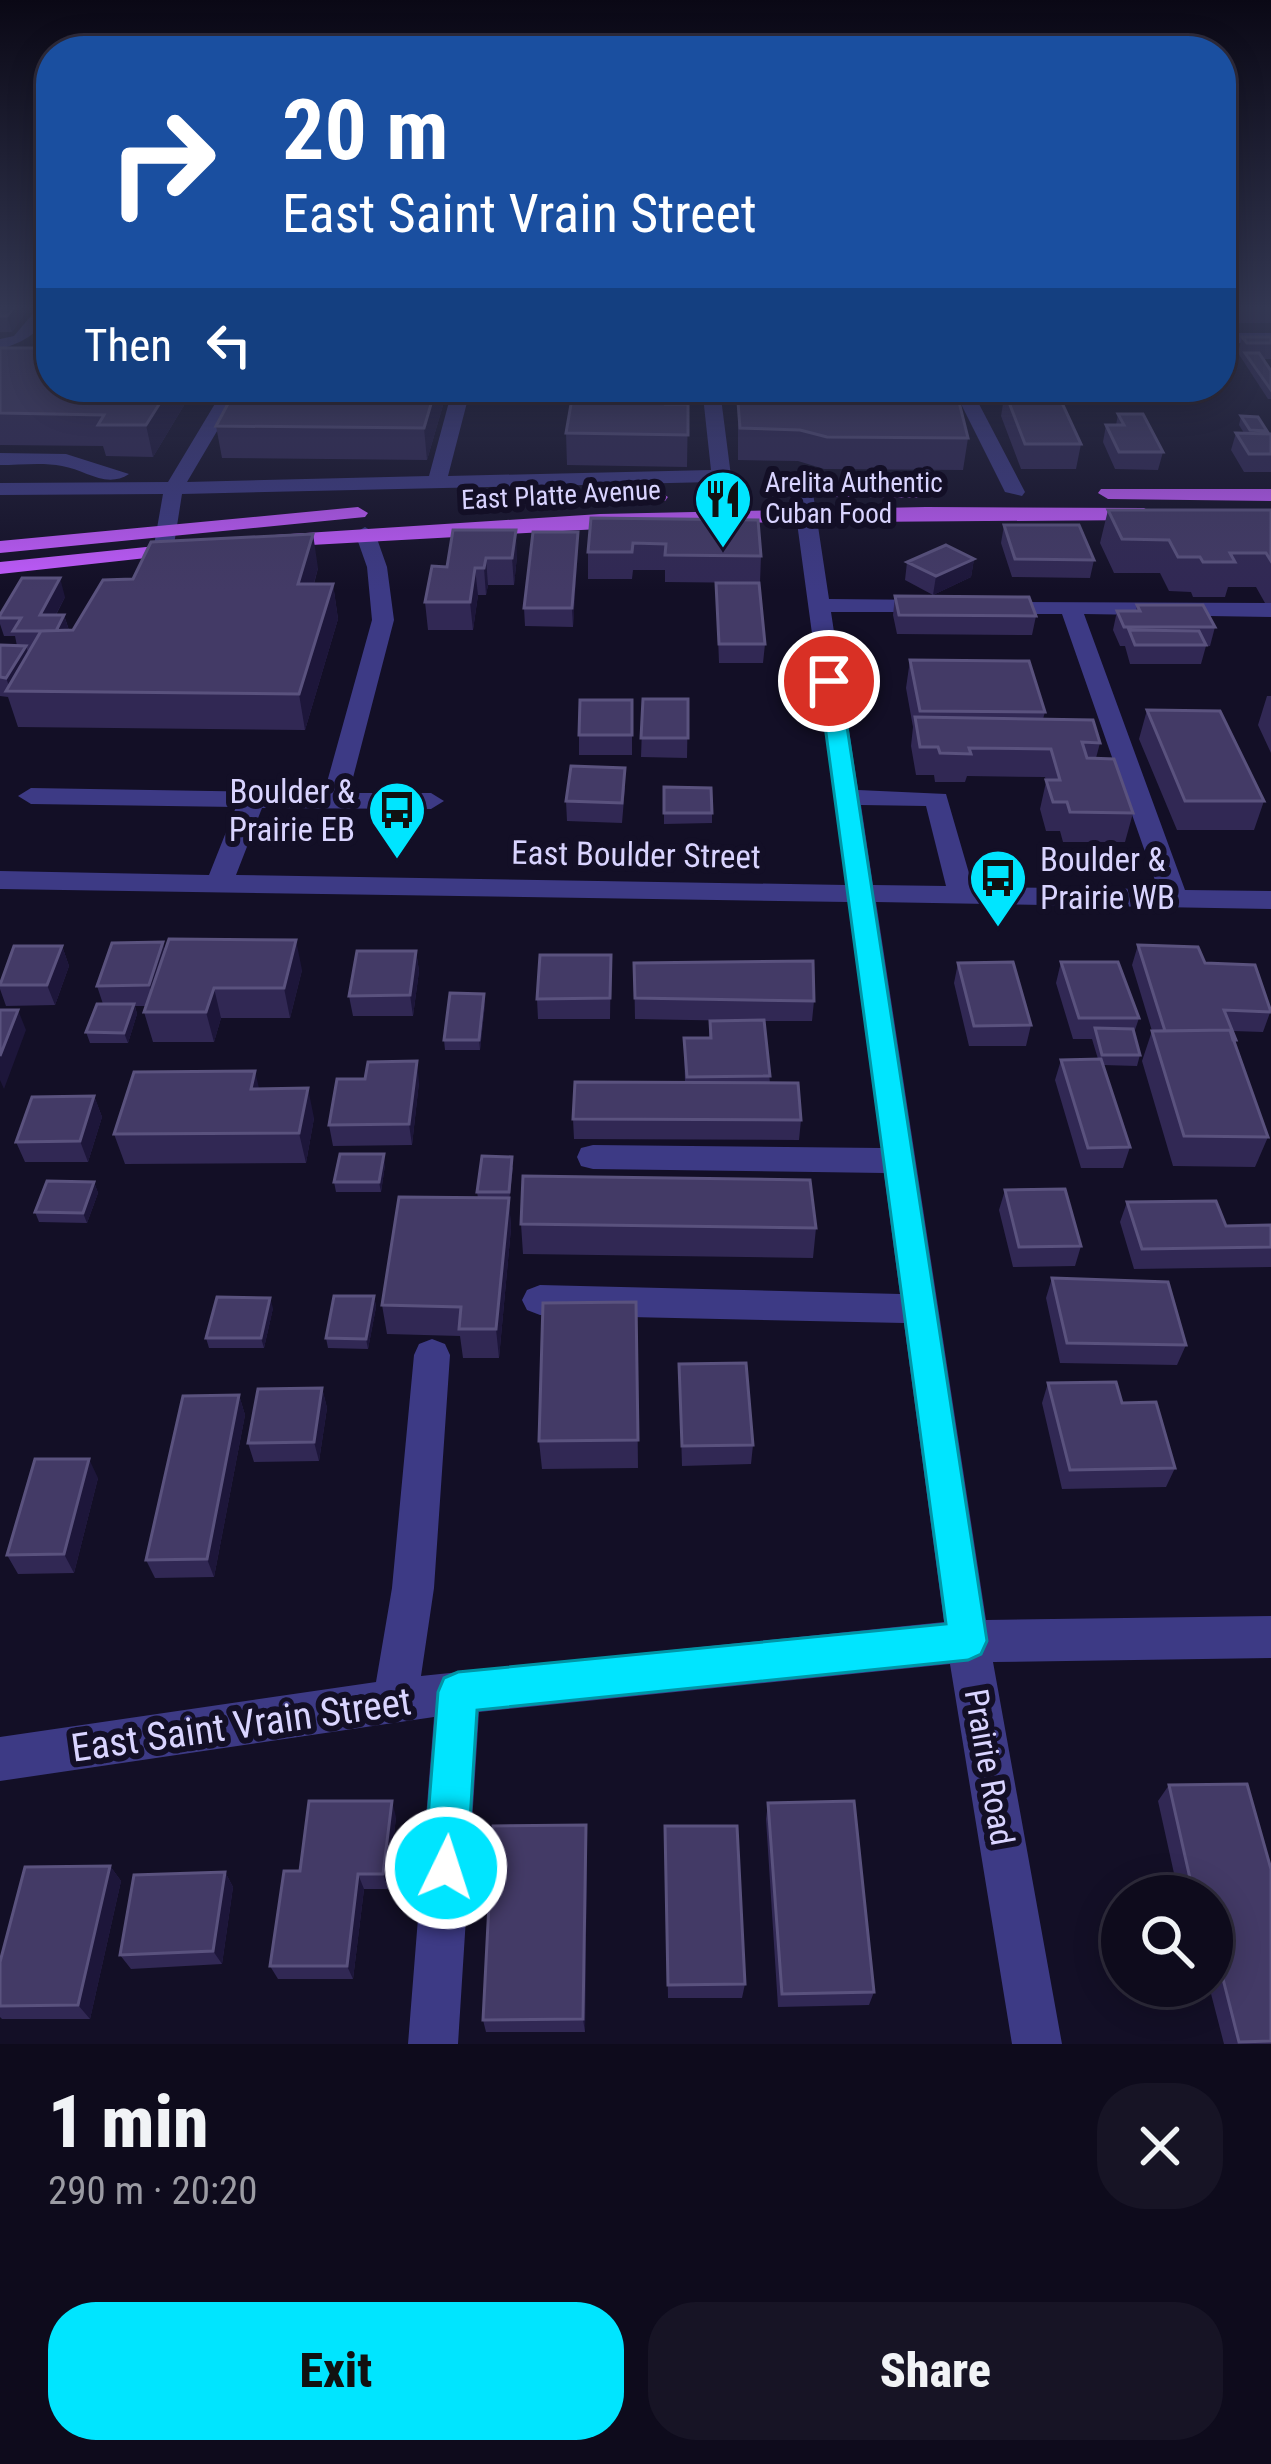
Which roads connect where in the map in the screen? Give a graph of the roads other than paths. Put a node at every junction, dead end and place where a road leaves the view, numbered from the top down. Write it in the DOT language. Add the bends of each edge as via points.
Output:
graph roads {
  1 [pos="225,402"];
  2 [pos="457,402"];
  3 [pos="712,402"];
  4 [pos="970,404"];
  5 [pos="0,459"];
  6 [pos="437,481"];
  7 [pos="177,484"];
  8 [pos="0,489"];
  9 [pos="1016,492"];
  10 [pos="722,495"];
  11 [pos="1271,495"];
  12 [pos="805,503"];
  13 [pos="1271,515"];
  14 [pos="365,533"];
  15 [pos="165,540"];
  16 [pos="0,548"];
  17 [pos="0,568"];
  18 [pos="818,604"];
  19 [pos="1071,608"];
  20 [pos="1271,610"];
  21 [pos="31,796"];
  22 [pos="846,797"];
  23 [pos="252,800"];
  24 [pos="334,801"];
  25 [pos="431,801"];
  26 [pos="0,880"];
  27 [pos="220,883"];
  28 [pos="860,894"];
  29 [pos="962,895"];
  30 [pos="1175,899"];
  31 [pos="1271,900"];
  32 [pos="593,1157"];
  33 [pos="898,1161"];
  34 [pos="540,1300"];
  35 [pos="920,1309"];
  36 [pos="432,1355"];
  37 [pos="1271,1637"];
  38 [pos="968,1641"];
  39 [pos="458,1692"];
  40 [pos="395,1701"];
  41 [pos="0,1759"];
  42 [pos="433,2044"];
  43 [pos="1037,2044"];
  1 -- 7 [label="street"];
  2 -- 6 [label="street"];
  3 -- 10 [label="street"];
  4 -- 9 [label="street"];
  5 -- 7 [label="street" via="66,460 95,473"];
  6 -- 7 [label="street"];
  6 -- 10 [label="street"];
  7 -- 8 [label="street"];
  7 -- 15 [label="street"];
  9 -- 11 [label="main road, East Platte Avenue"];
  9 -- 12 [label="main road, East Platte Avenue"];
  10 -- 12 [label="main road, East Platte Avenue"];
  10 -- 14 [label="main road, East Platte Avenue"];
  10 -- 15 [label="main road, East Platte Avenue" via="475,505"];
  12 -- 13 [label="main road, East Platte Avenue"];
  12 -- 18 [label="street, Prairie Road"];
  14 -- 15 [label="main road, East Platte Avenue"];
  14 -- 24 [label="street" via="383,620"];
  15 -- 16 [label="main road, East Platte Avenue"];
  15 -- 17 [label="main road, East Platte Avenue"];
  18 -- 19 [label="street"];
  18 -- 22 [label="street, Prairie Road"];
  19 -- 20 [label="street"];
  19 -- 30 [label="street"];
  21 -- 23 [label="street"];
  22 -- 28 [label="street, Prairie Road"];
  22 -- 29 [label="street" via="937,799"];
  23 -- 24 [label="street"];
  23 -- 27 [label="street"];
  24 -- 25 [label="street"];
  26 -- 27 [label="street, East Boulder Street"];
  27 -- 28 [label="street, East Boulder Street"];
  28 -- 29 [label="street, East Boulder Street"];
  28 -- 33 [label="street, Prairie Road"];
  29 -- 30 [label="street, East Boulder Street"];
  30 -- 31 [label="street, East Boulder Street"];
  32 -- 33 [label="street"];
  33 -- 35 [label="street, Prairie Road"];
  34 -- 35 [label="street"];
  35 -- 38 [label="street, Prairie Road"];
  36 -- 40 [label="street"];
  37 -- 38 [label="street, East Saint Vrain Street"];
  38 -- 39 [label="street, East Saint Vrain Street"];
  38 -- 43 [label="street, Prairie Road"];
  39 -- 40 [label="street, East Saint Vrain Street"];
  39 -- 42 [label="street"];
  40 -- 41 [label="street, East Saint Vrain Street"];
}
